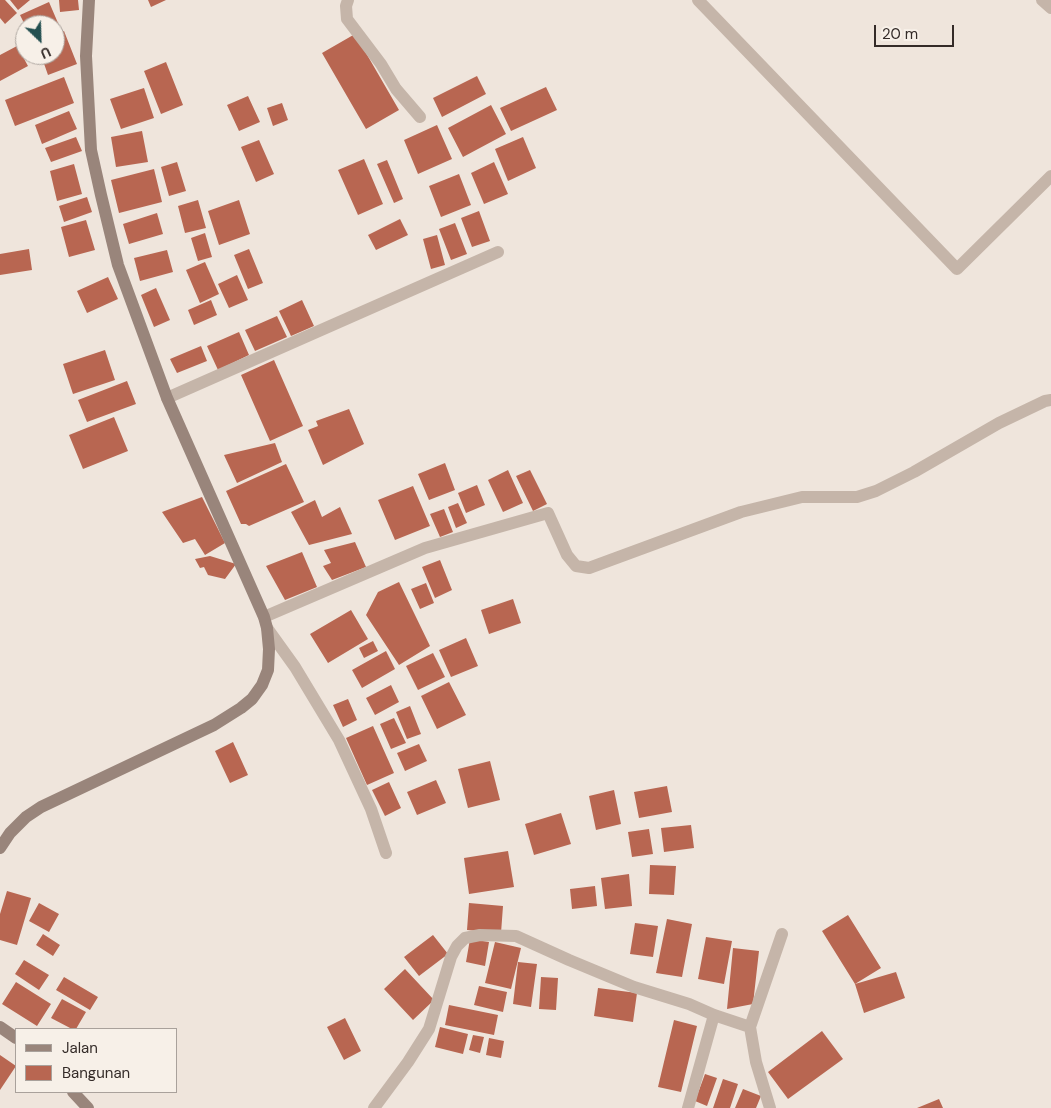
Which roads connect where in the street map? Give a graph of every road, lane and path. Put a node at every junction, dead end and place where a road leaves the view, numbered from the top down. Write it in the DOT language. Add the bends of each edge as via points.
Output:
graph roads {
  1 [pos="89,0"];
  2 [pos="348,0"];
  3 [pos="698,0"];
  4 [pos="1042,0"];
  5 [pos="1051,8"];
  6 [pos="420,117"];
  7 [pos="1051,176"];
  8 [pos="498,252"];
  9 [pos="166,398"];
  10 [pos="1051,400"];
  11 [pos="266,623"];
  12 [pos="0,848"];
  13 [pos="386,853"];
  14 [pos="782,934"];
  15 [pos="714,1015"];
  16 [pos="0,1027"];
  17 [pos="750,1027"];
  18 [pos="15,1037"];
  19 [pos="74,1093"];
  20 [pos="88,1108"];
  21 [pos="374,1108"];
  22 [pos="688,1108"];
  23 [pos="770,1108"];
  1 -- 9 [label="street" via="86,56 93,159 118,265"];
  2 -- 6 [label="street" via="348,19 396,89"];
  3 -- 7 [label="street" via="957,269"];
  4 -- 5 [label="street"];
  8 -- 9 [label="street"];
  9 -- 11 [label="street"];
  10 -- 11 [label="street" via="999,423 876,491 857,497 802,498 740,512 589,568 576,566 567,555 548,513 425,548"];
  11 -- 12 [label="street" via="268,670 252,699 214,725 41,807 10,833"];
  11 -- 13 [label="street" via="339,740 371,810"];
  14 -- 17 [label="street"];
  15 -- 17 [label="street"];
  15 -- 21 [label="street" via="634,987 516,936 465,938 451,957 429,1029"];
  15 -- 22 [label="street"];
  16 -- 18 [label="street"];
  17 -- 23 [label="street" via="756,1062"];
  19 -- 20 [label="street"];
}
